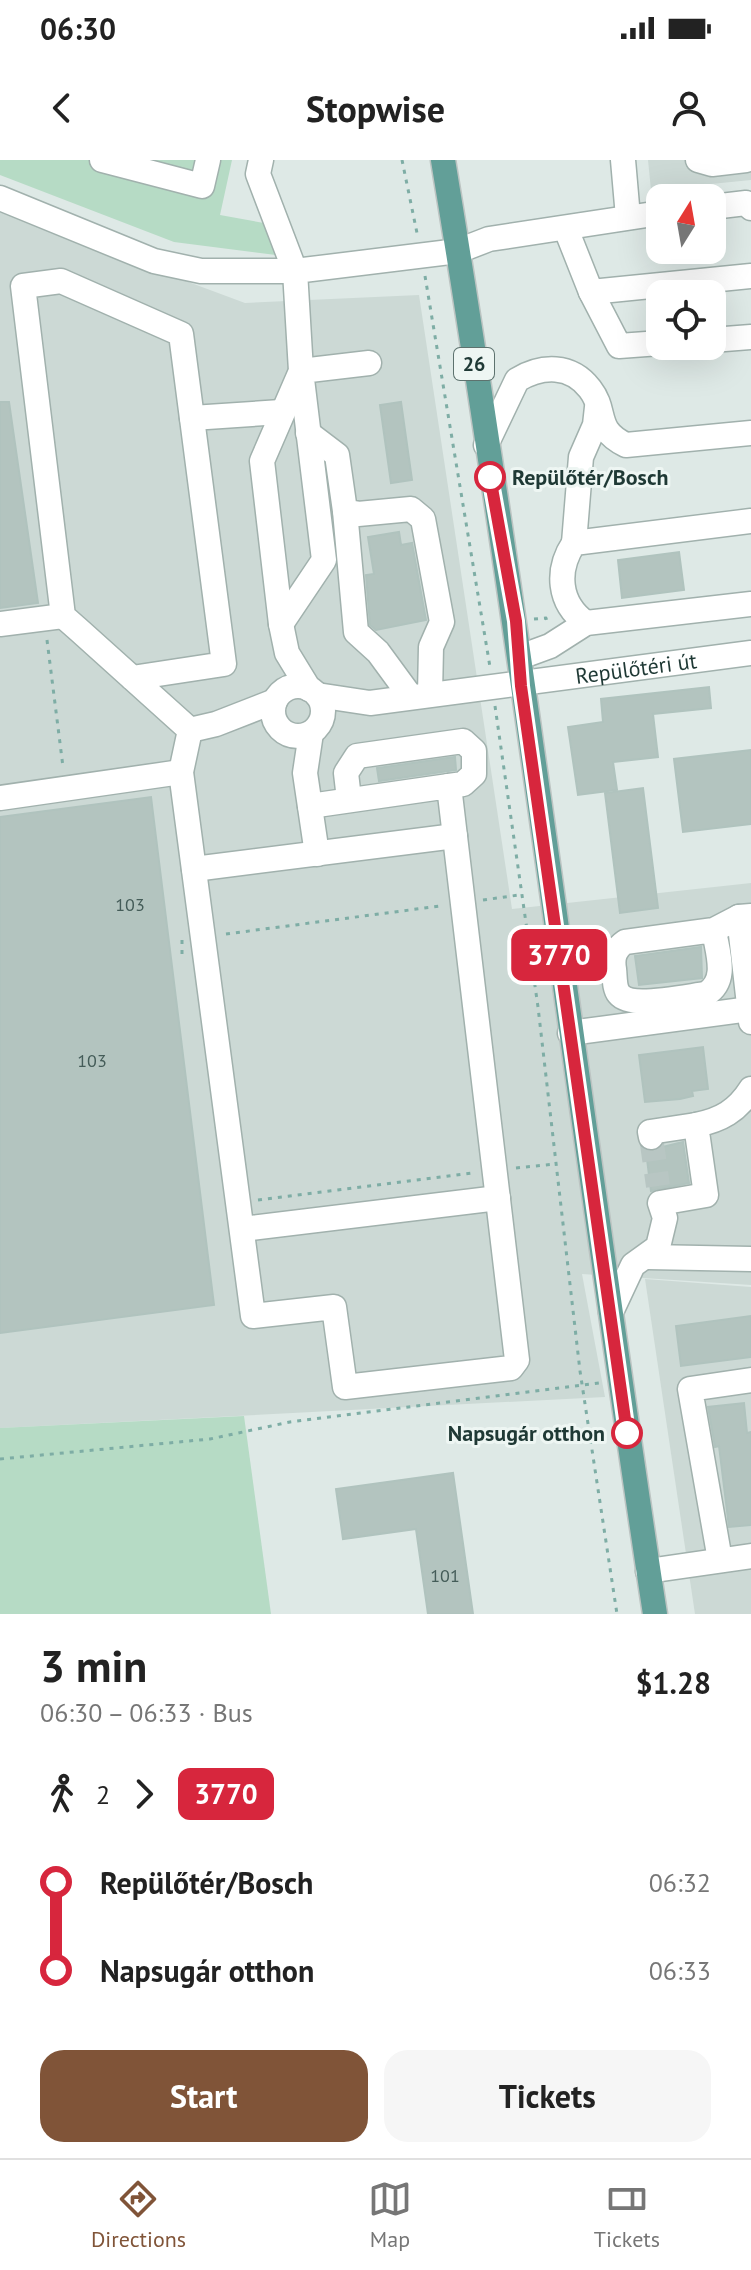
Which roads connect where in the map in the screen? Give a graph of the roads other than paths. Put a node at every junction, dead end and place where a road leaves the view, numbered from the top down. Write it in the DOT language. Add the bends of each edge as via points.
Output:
graph roads {
  1 [pos="102,160"];
  2 [pos="208,160"];
  3 [pos="261,160"];
  4 [pos="443,160"];
  5 [pos="623,160"];
  6 [pos="698,160"];
  7 [pos="746,160"];
  8 [pos="0,198"];
  9 [pos="749,205"];
  10 [pos="726,206"];
  11 [pos="646,215"];
  12 [pos="628,217"];
  13 [pos="566,229"];
  14 [pos="458,251"];
  15 [pos="295,271"];
  16 [pos="751,276"];
  17 [pos="591,292"];
  18 [pos="751,337"];
  19 [pos="726,339"];
  20 [pos="646,344"];
  21 [pos="369,363"];
  22 [pos="301,371"];
  23 [pos="597,405"];
  24 [pos="281,412"];
  25 [pos="192,418"];
  26 [pos="308,433"];
  27 [pos="751,433"];
  28 [pos="486,445"];
  29 [pos="345,511"];
  30 [pos="751,521"];
  31 [pos="574,543"];
  32 [pos="751,604"];
  33 [pos="54,617"];
  34 [pos="586,623"];
  35 [pos="0,624"];
  36 [pos="281,624"];
  37 [pos="287,653"];
  38 [pos="751,653"];
  39 [pos="520,657"];
  40 [pos="132,678"];
  41 [pos="521,686"];
  42 [pos="313,692"];
  43 [pos="421,696"];
  44 [pos="276,699"];
  45 [pos="370,703"];
  46 [pos="216,724"];
  47 [pos="190,730"];
  48 [pos="299,731"];
  49 [pos="181,772"];
  50 [pos="449,786"];
  51 [pos="0,798"];
  52 [pos="349,799"];
  53 [pos="310,806"];
  54 [pos="455,836"];
  55 [pos="317,854"];
  56 [pos="194,869"];
  57 [pos="745,917"];
  58 [pos="714,930"];
  59 [pos="750,1015"];
  60 [pos="570,1033"];
  61 [pos="751,1089"];
  62 [pos="696,1125"];
  63 [pos="651,1137"];
  64 [pos="498,1198"];
  65 [pos="242,1229"];
  66 [pos="648,1257"];
  67 [pos="745,1262"];
  68 [pos="611,1312"];
  69 [pos="751,1380"];
  70 [pos="751,1556"];
  71 [pos="720,1560"];
  72 [pos="648,1571"];
  73 [pos="655,1614"];
  1 -- 2 [label="street" via="202,186"];
  3 -- 15 [label="street" via="258,174"];
  4 -- 14 [label="main road, 26"];
  5 -- 12 [label="street"];
  6 -- 7 [label="street"];
  8 -- 15 [label="street" via="154,261 201,271"];
  9 -- 10 [label="street"];
  11 -- 12 [label="street"];
  12 -- 13 [label="street"];
  13 -- 14 [label="street" via="489,239"];
  13 -- 17 [label="street"];
  14 -- 15 [label="street"];
  14 -- 28 [label="main road, 26"];
  15 -- 22 [label="street"];
  16 -- 17 [label="street"];
  17 -- 20 [label="street" via="619,346"];
  18 -- 19 [label="street"];
  21 -- 22 [label="street"];
  22 -- 24 [label="street"];
  22 -- 26 [label="street"];
  23 -- 27 [label="street" via="601,425 626,445"];
  23 -- 28 [label="street" via="591,390 561,368 529,373 517,380"];
  23 -- 31 [label="street" via="581,457"];
  24 -- 25 [label="street"];
  24 -- 36 [label="street" via="262,461"];
  25 -- 33 [label="street" via="181,334 61,281 23,286"];
  25 -- 40 [label="street" via="224,664"];
  26 -- 29 [label="street" via="337,455"];
  26 -- 36 [label="street" via="324,560"];
  28 -- 39 [label="main road, 26"];
  29 -- 43 [label="street" via="356,632"];
  29 -- 43 [label="street" via="411,509 423,519 442,622"];
  30 -- 31 [label="street"];
  31 -- 34 [label="street" via="566,554 561,581 570,607"];
  32 -- 34 [label="street"];
  33 -- 35 [label="street"];
  33 -- 40 [label="street"];
  34 -- 39 [label="street"];
  36 -- 37 [label="street"];
  37 -- 42 [label="street"];
  37 -- 44 [label="street"];
  38 -- 41 [label="street, Repülőtéri út"];
  39 -- 41 [label="main road, 26"];
  40 -- 47 [label="street"];
  41 -- 43 [label="street, Repülőtéri út"];
  41 -- 60 [label="main road, 26"];
  42 -- 44 [label="street" via="290,688"];
  42 -- 45 [label="street"];
  42 -- 48 [label="street" via="323,708"];
  43 -- 45 [label="street, Repülőtéri út"];
  44 -- 46 [label="street"];
  44 -- 48 [label="street" via="273,716"];
  45 -- 48 [label="street"];
  46 -- 47 [label="street"];
  46 -- 48 [label="street"];
  47 -- 49 [label="street"];
  48 -- 53 [label="street" via="292,752 305,773"];
  49 -- 51 [label="street"];
  49 -- 56 [label="street"];
  50 -- 52 [label="street"];
  50 -- 52 [label="street" via="463,784 474,774 474,751 463,741 357,756 346,773"];
  50 -- 54 [label="street"];
  52 -- 53 [label="street"];
  53 -- 55 [label="street"];
  54 -- 55 [label="street"];
  54 -- 64 [label="street"];
  55 -- 56 [label="street"];
  56 -- 65 [label="street" via="191,938"];
  57 -- 58 [label="street"];
  57 -- 59 [label="street"];
  58 -- 58 [label="street" via="617,947 613,962 621,997 636,1002 714,989 721,974"];
  59 -- 60 [label="street"];
  60 -- 68 [label="main road, 26"];
  61 -- 62 [label="street" via="742,1104 719,1121"];
  62 -- 63 [label="street" via="650,1132"];
  62 -- 66 [label="street" via="706,1195 659,1195 665,1218 662,1237"];
  64 -- 65 [label="street"];
  64 -- 65 [label="street" via="516,1365 350,1388 342,1382 334,1307 253,1316"];
  66 -- 67 [label="street"];
  66 -- 68 [label="street" via="633,1265"];
  68 -- 72 [label="main road, 26"];
  69 -- 71 [label="street" via="690,1389"];
  70 -- 71 [label="street"];
  71 -- 72 [label="street"];
  72 -- 73 [label="main road, 26"];
}
